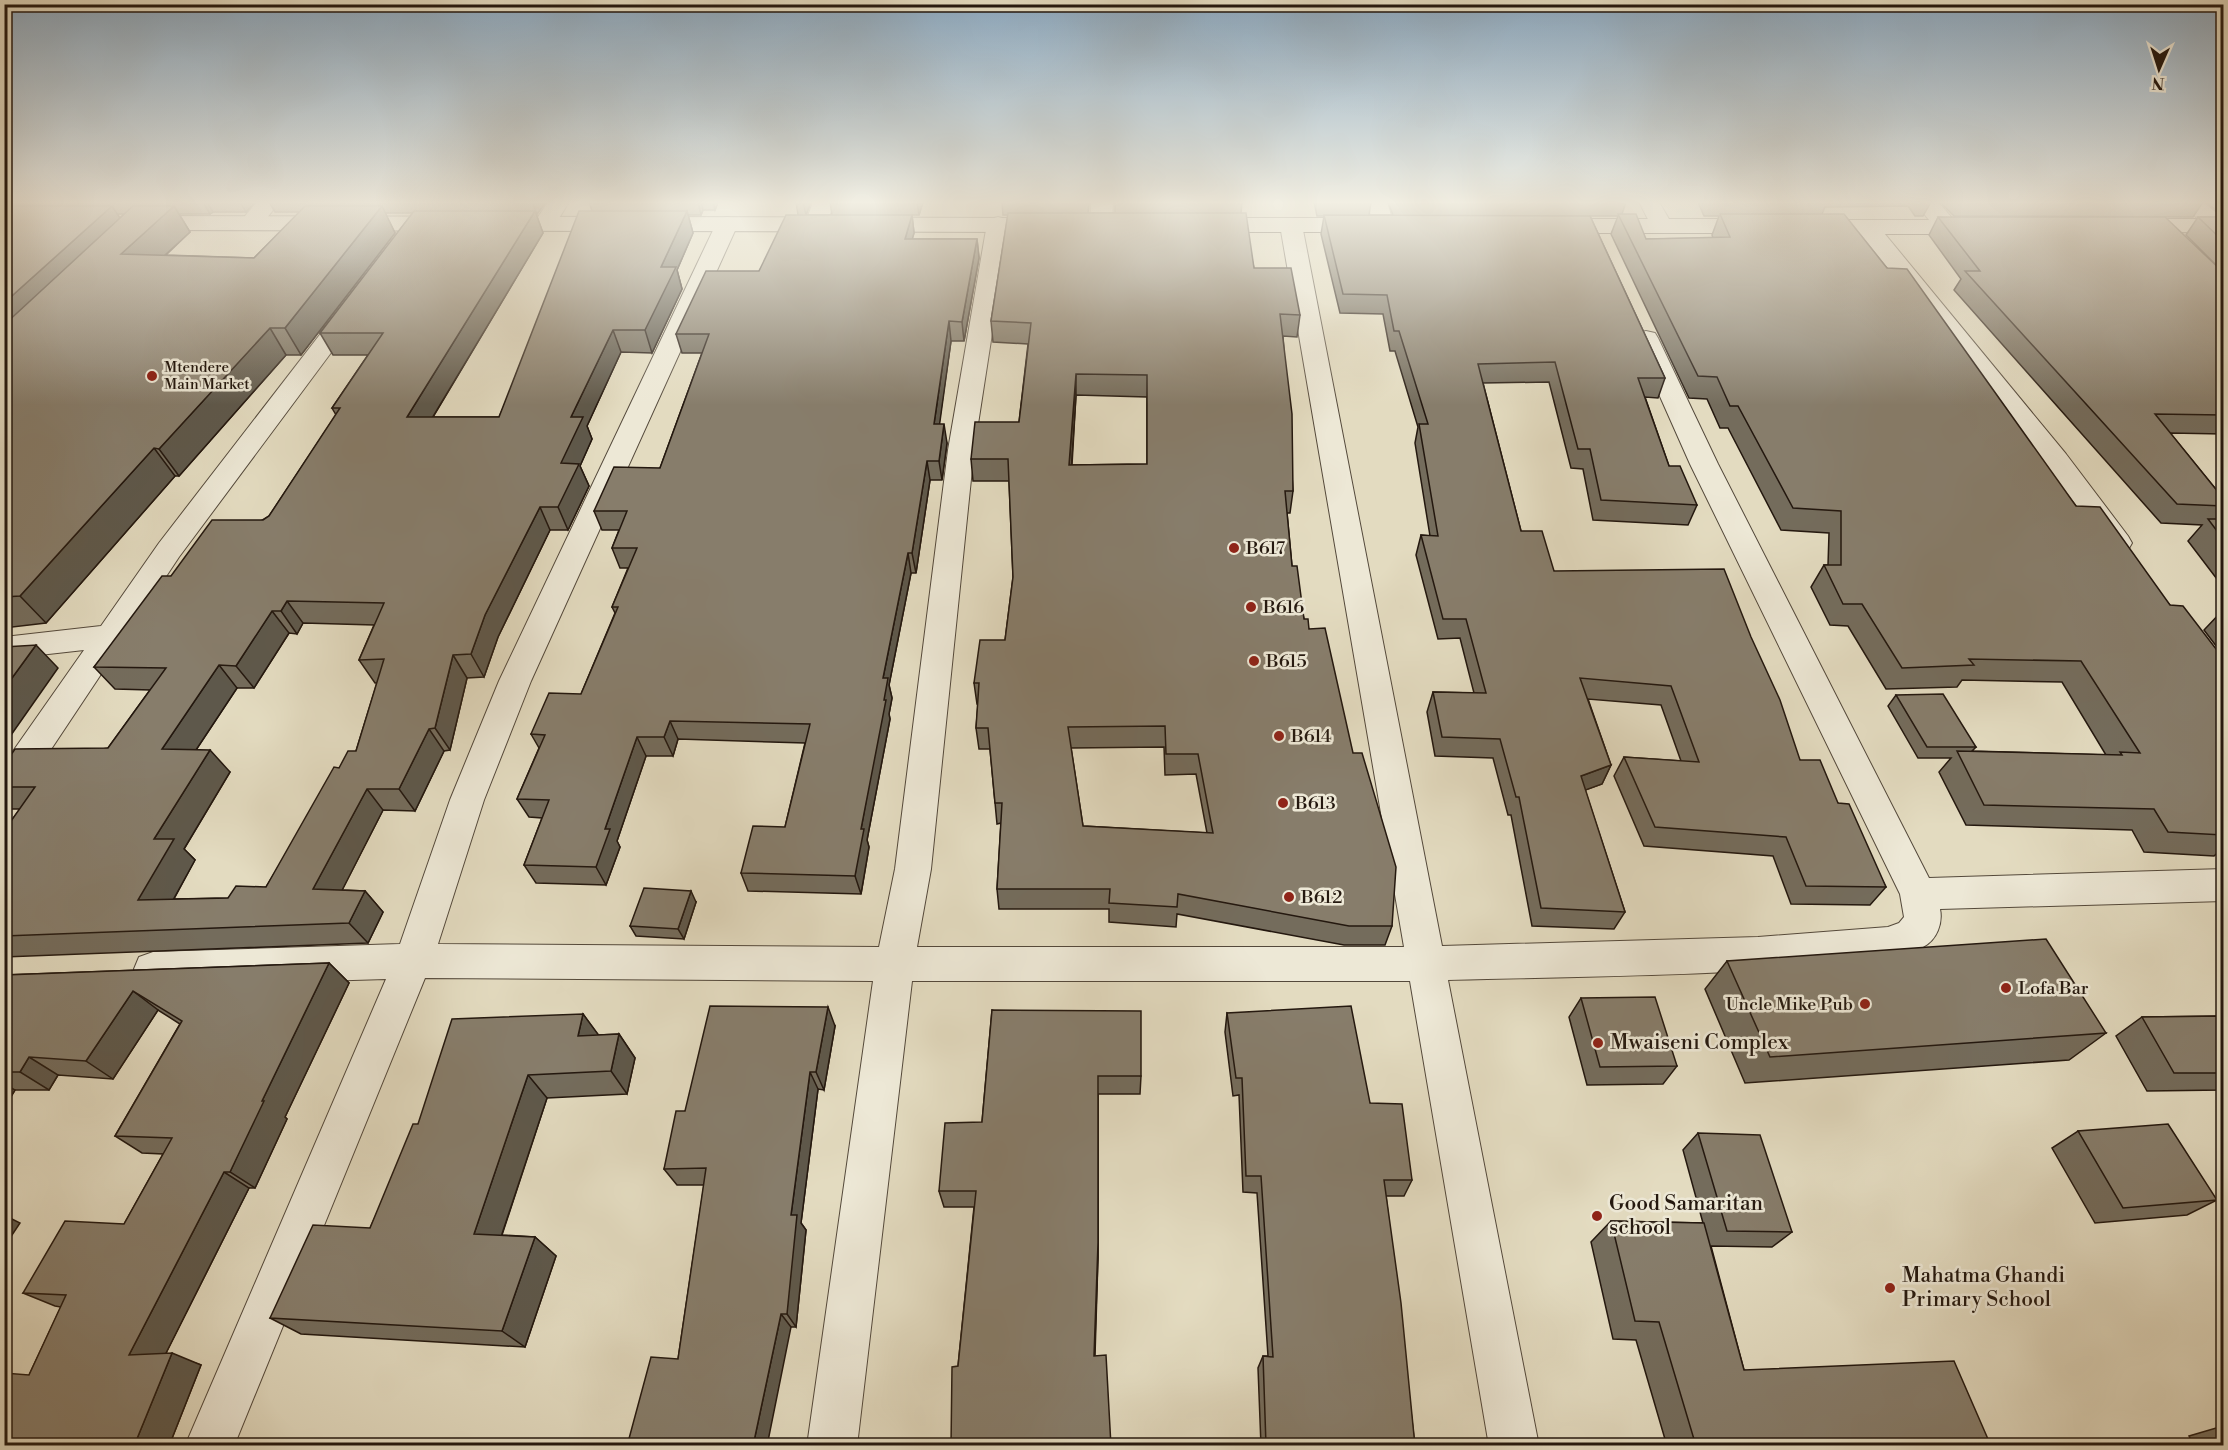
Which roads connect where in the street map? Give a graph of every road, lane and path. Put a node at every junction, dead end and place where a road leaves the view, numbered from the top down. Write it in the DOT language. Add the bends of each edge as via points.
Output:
graph roads {
  1 [pos="706,270"];
  2 [pos="991,270"];
  3 [pos="1299,270"];
  4 [pos="1902,270"];
  5 [pos="366,290"];
  6 [pos="1634,313"];
  7 [pos="2133,562"];
  8 [pos="110,636"];
  9 [pos="4,648"];
  10 [pos="4,792"];
  11 [pos="2223,885"];
  12 [pos="1918,894"];
  13 [pos="413,961"];
  14 [pos="895,964"];
  15 [pos="1426,964"];
  16 [pos="122,971"];
  17 [pos="209,1446"];
  18 [pos="832,1446"];
  19 [pos="1514,1446"];
  1 -- 13 [label="street" via="515,681 467,800"];
  2 -- 14 [label="street" via="961,450 913,869"];
  3 -- 15 [label="street"];
  4 -- 7 [label="street"];
  5 -- 8 [label="street" via="169,550"];
  6 -- 12 [label="street" via="1704,464"];
  8 -- 9 [label="street"];
  8 -- 10 [label="street"];
  11 -- 12 [label="street"];
  12 -- 15 [label="street" via="1924,921 1912,935 1888,944 1758,954"];
  13 -- 14 [label="street"];
  13 -- 16 [label="street"];
  13 -- 17 [label="street"];
  14 -- 15 [label="street"];
  14 -- 18 [label="street"];
  15 -- 19 [label="street"];
}
